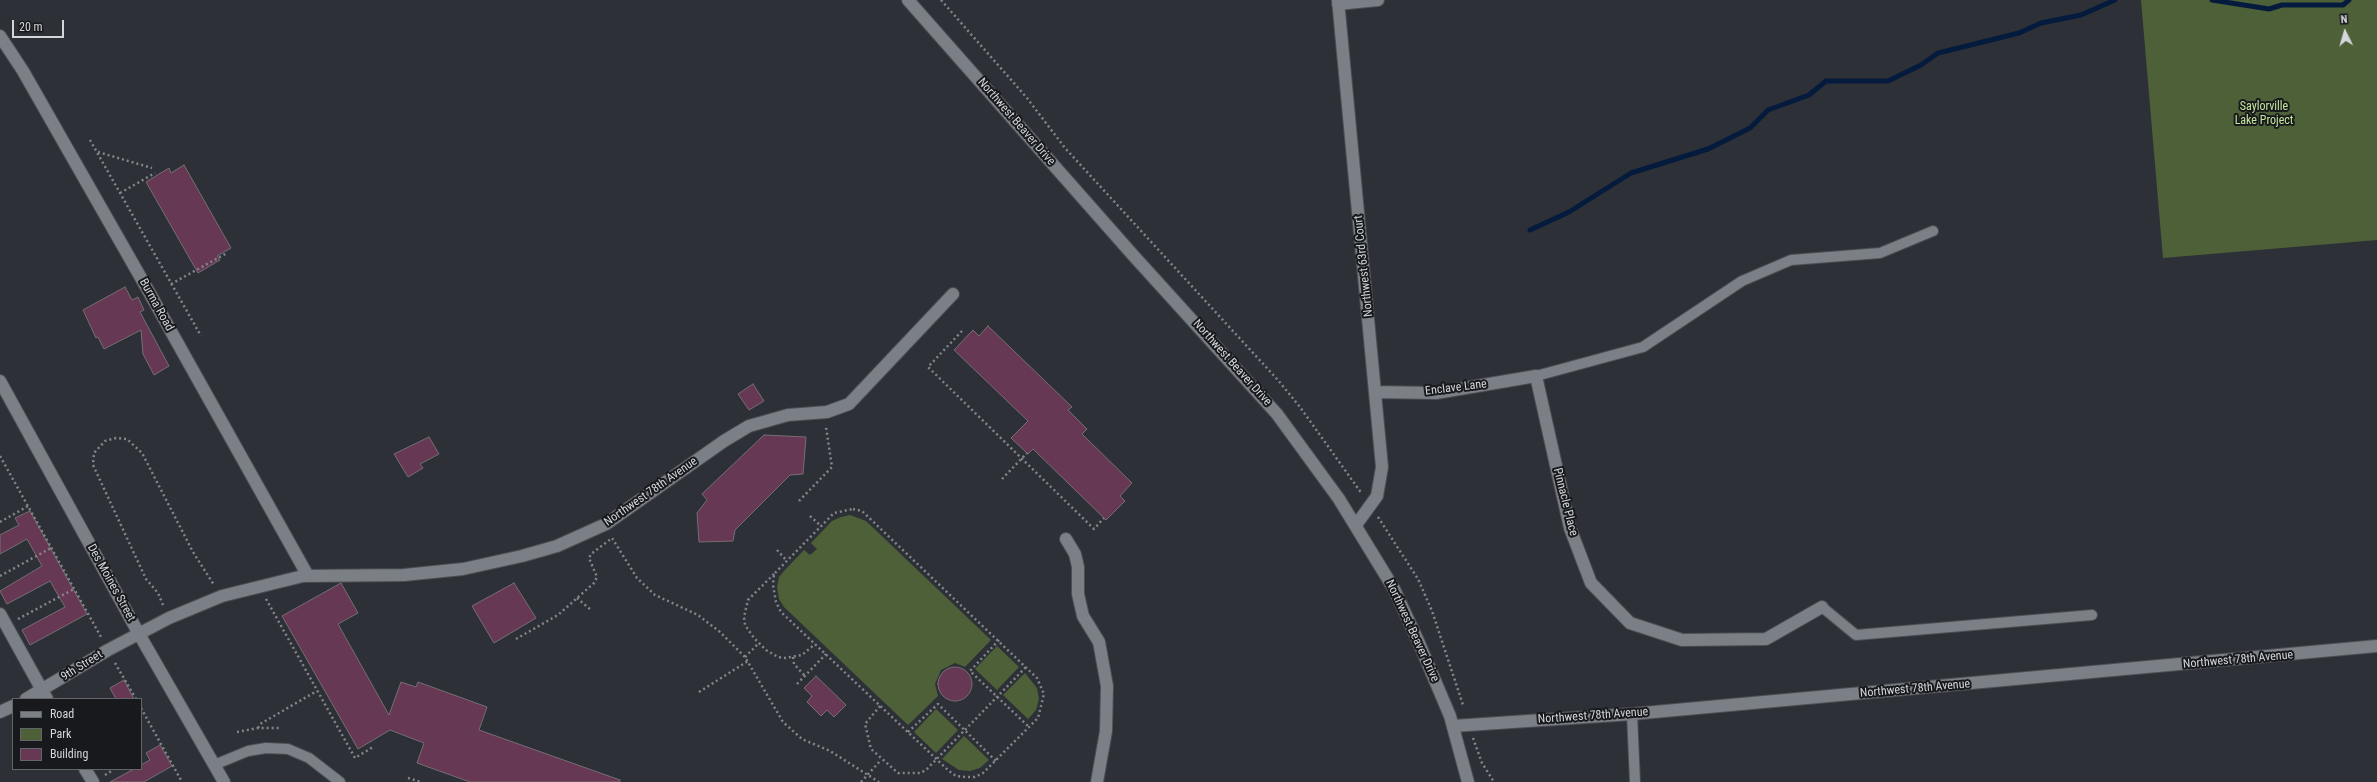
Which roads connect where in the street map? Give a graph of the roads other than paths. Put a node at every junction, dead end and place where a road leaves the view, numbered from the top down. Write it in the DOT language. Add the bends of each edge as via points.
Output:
graph roads {
  1 [pos="908,0"];
  2 [pos="1378,0"];
  3 [pos="1338,2"];
  4 [pos="0,36"];
  5 [pos="1933,230"];
  6 [pos="953,294"];
  7 [pos="1536,376"];
  8 [pos="0,381"];
  9 [pos="1375,392"];
  10 [pos="1356,525"];
  11 [pos="1066,538"];
  12 [pos="308,576"];
  13 [pos="1822,607"];
  14 [pos="0,614"];
  15 [pos="2092,615"];
  16 [pos="139,634"];
  17 [pos="2377,646"];
  18 [pos="45,695"];
  19 [pos="31,698"];
  20 [pos="12,706"];
  21 [pos="0,712"];
  22 [pos="1632,714"];
  23 [pos="1453,726"];
  24 [pos="214,765"];
  25 [pos="86,770"];
  26 [pos="92,782"];
  27 [pos="224,782"];
  28 [pos="340,782"];
  29 [pos="1098,782"];
  30 [pos="1468,782"];
  31 [pos="1635,782"];
  1 -- 10 [label="street, Northwest Beaver Drive" via="1277,414"];
  2 -- 3 [label="street"];
  3 -- 9 [label="street, Northwest 63rd Court"];
  4 -- 12 [label="street, Burma Road" via="23,71"];
  5 -- 7 [label="lane" via="1880,253 1790,260 1742,281 1643,348"];
  6 -- 12 [label="street, Northwest 78th Avenue" via="849,404 823,412 788,415 749,426 606,524 557,546 464,569 404,575"];
  7 -- 9 [label="street, Enclave Lane" via="1436,393"];
  7 -- 13 [label="street, Pinnacle Place" via="1570,528 1591,583 1630,623 1682,640 1766,640"];
  8 -- 16 [label="street, Des Moines Street"];
  9 -- 10 [label="street, Northwest 63rd Court" via="1382,467 1377,496"];
  10 -- 23 [label="street, Northwest Beaver Drive" via="1394,589"];
  11 -- 29 [label="street" via="1075,554 1078,567 1078,594 1083,616 1099,642 1107,686 1106,731"];
  12 -- 16 [label="street, Northwest 78th Avenue" via="222,596 169,618"];
  13 -- 15 [label="lane" via="1856,635"];
  14 -- 18 [label="street"];
  16 -- 18 [label="street, 9th Street" via="108,650"];
  16 -- 24 [label="street, Des Moines Street"];
  17 -- 22 [label="street, Northwest 78th Avenue"];
  18 -- 19 [label="street, 9th Street"];
  20 -- 21 [label="street"];
  22 -- 23 [label="street, Northwest 78th Avenue"];
  22 -- 31 [label="lane"];
  23 -- 30 [label="street, Northwest Beaver Drive"];
  24 -- 27 [label="street, Des Moines Street"];
  24 -- 28 [label="lane" via="248,751 266,748 288,749 309,758"];
  25 -- 26 [label="street"];
}
